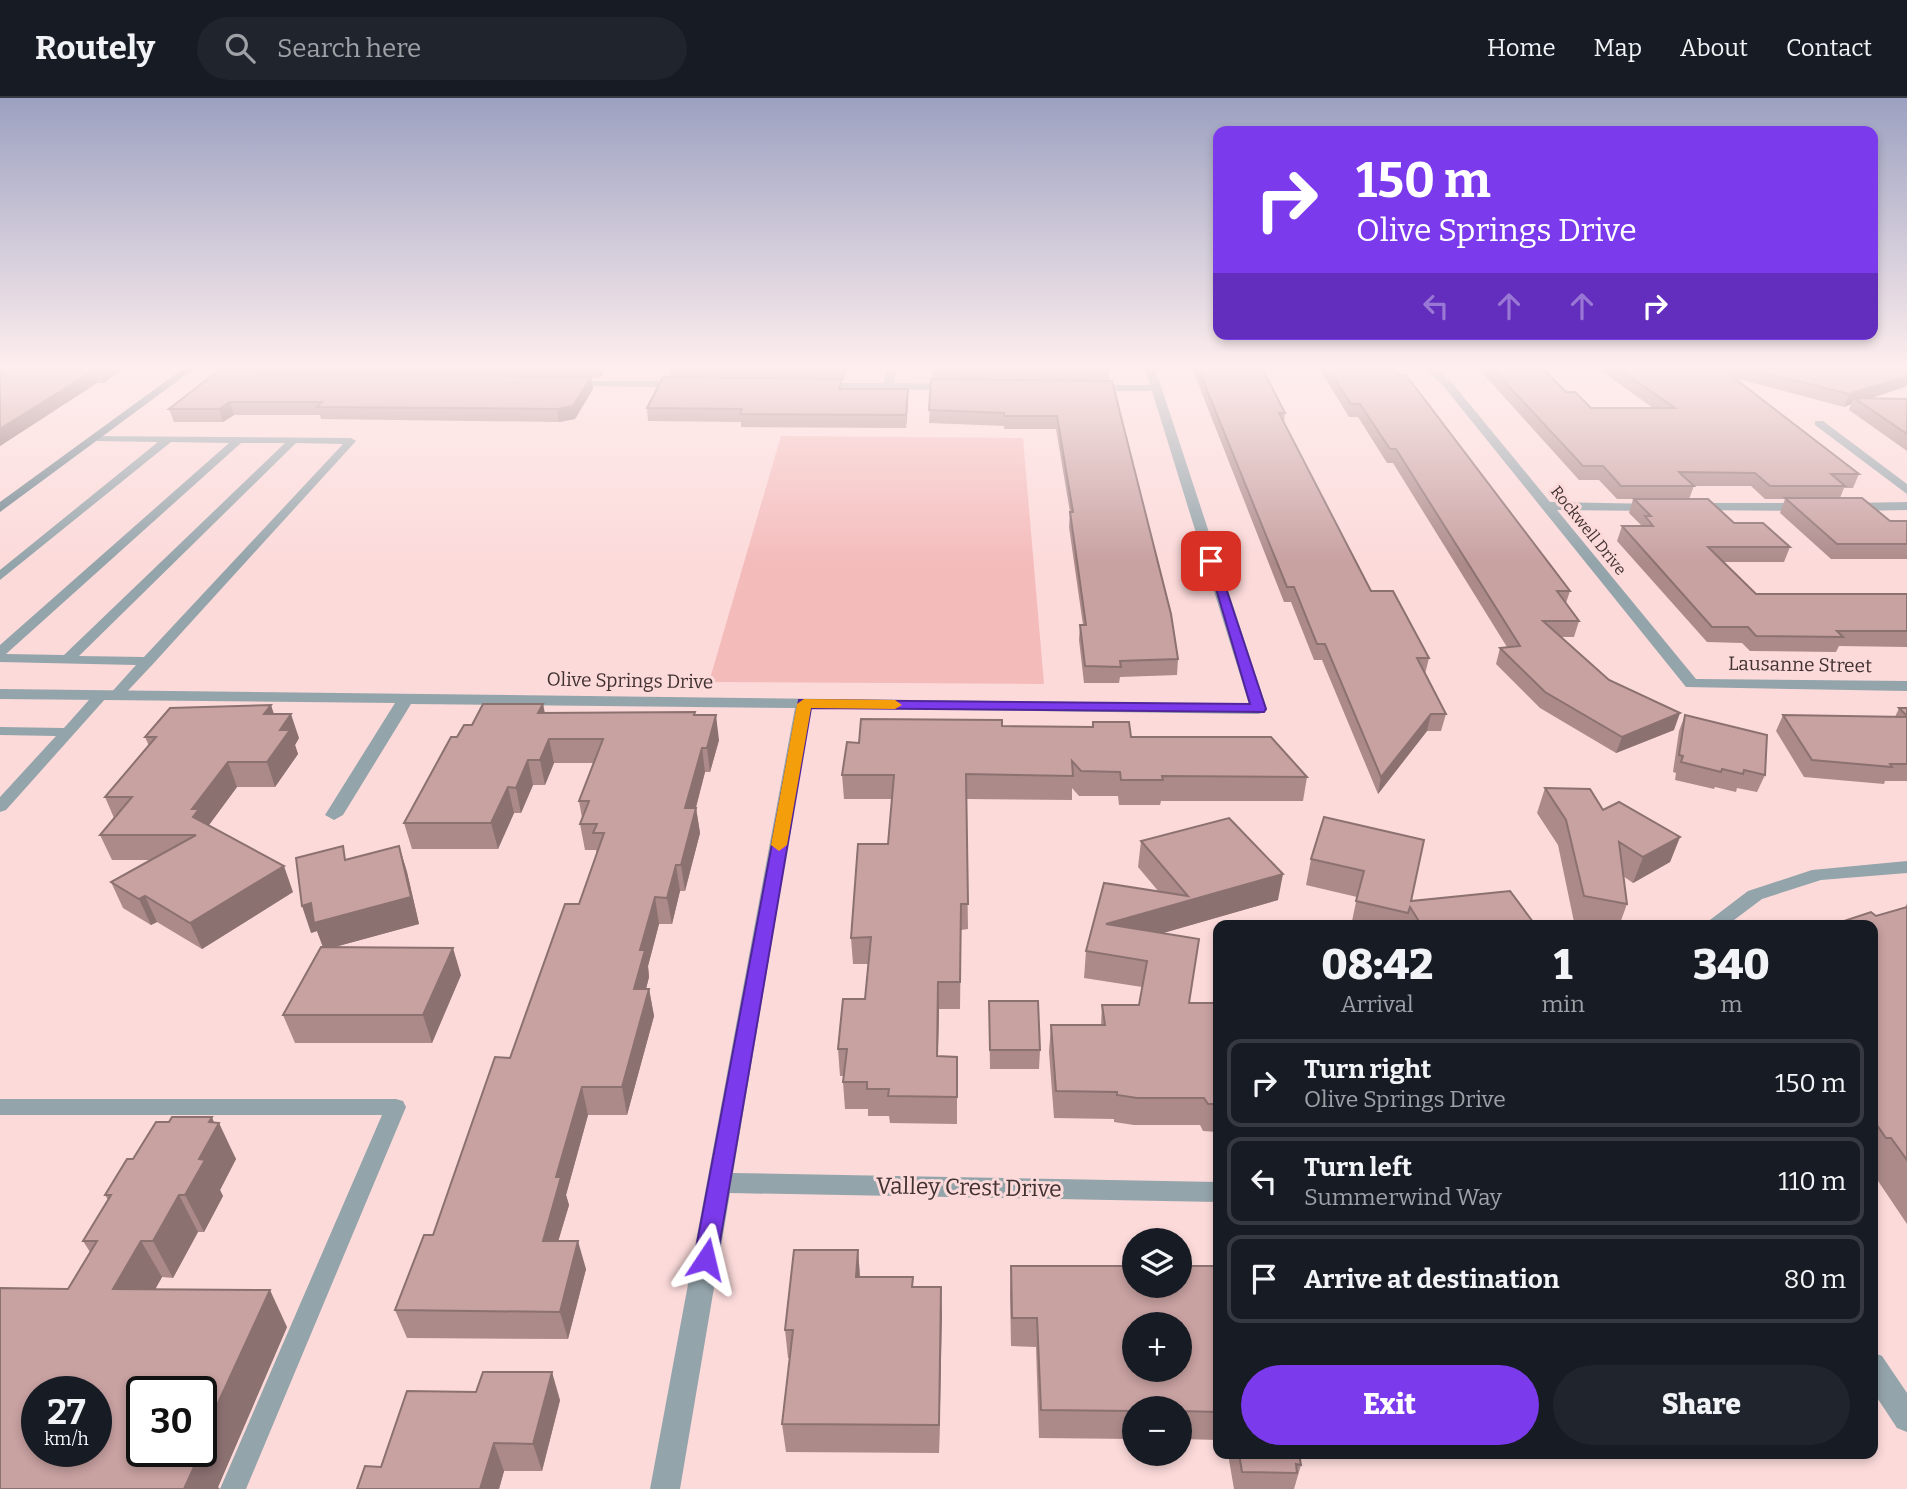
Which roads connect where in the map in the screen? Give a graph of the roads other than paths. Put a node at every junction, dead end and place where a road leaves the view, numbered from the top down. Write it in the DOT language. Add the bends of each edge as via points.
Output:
graph roads {
  1 [pos="102,433"];
  2 [pos="1170,433"];
  3 [pos="1485,433"];
  4 [pos="1832,433"];
  5 [pos="95,438"];
  6 [pos="168,439"];
  7 [pos="239,439"];
  8 [pos="295,439"];
  9 [pos="1907,490"];
  10 [pos="1547,506"];
  11 [pos="1907,506"];
  12 [pos="1814,507"];
  13 [pos="1840,507"];
  14 [pos="0,508"];
  15 [pos="0,576"];
  16 [pos="0,652"];
  17 [pos="0,658"];
  18 [pos="67,660"];
  19 [pos="148,661"];
  20 [pos="1692,684"];
  21 [pos="1907,687"];
  22 [pos="0,694"];
  23 [pos="109,695"];
  24 [pos="406,699"];
  25 [pos="804,704"];
  26 [pos="0,731"];
  27 [pos="68,732"];
  28 [pos="0,807"];
  29 [pos="334,816"];
  30 [pos="1907,867"];
  31 [pos="1720,920"];
  32 [pos="0,1107"];
  33 [pos="719,1183"];
  34 [pos="1213,1192"];
  35 [pos="1878,1374"];
  36 [pos="1907,1418"];
  37 [pos="233,1489"];
  38 [pos="665,1489"];
  1 -- 5 [label="main road"];
  2 -- 25 [label="street, Olive Springs Drive" via="1259,709"];
  3 -- 10 [label="street, Rockwell Drive"];
  4 -- 9 [label="street"];
  5 -- 6 [label="lane"];
  5 -- 14 [label="main road"];
  6 -- 7 [label="lane"];
  6 -- 15 [label="lane"];
  7 -- 8 [label="lane"];
  7 -- 16 [label="lane"];
  8 -- 18 [label="lane"];
  8 -- 19 [label="lane" via="351,442"];
  10 -- 12 [label="street"];
  10 -- 20 [label="street, Rockwell Drive"];
  11 -- 13 [label="street"];
  17 -- 18 [label="lane"];
  18 -- 19 [label="lane"];
  19 -- 23 [label="lane"];
  20 -- 21 [label="street, Lausanne Street"];
  22 -- 23 [label="street, Olive Springs Drive"];
  23 -- 24 [label="street, Olive Springs Drive"];
  23 -- 27 [label="lane"];
  24 -- 25 [label="street, Olive Springs Drive"];
  24 -- 29 [label="street"];
  25 -- 33 [label="street"];
  26 -- 27 [label="lane"];
  27 -- 28 [label="lane"];
  30 -- 31 [label="street" via="1819,874 1755,895"];
  32 -- 37 [label="lane" via="396,1107"];
  33 -- 34 [label="street, Valley Crest Drive"];
  33 -- 38 [label="street"];
  35 -- 36 [label="street"];
}
